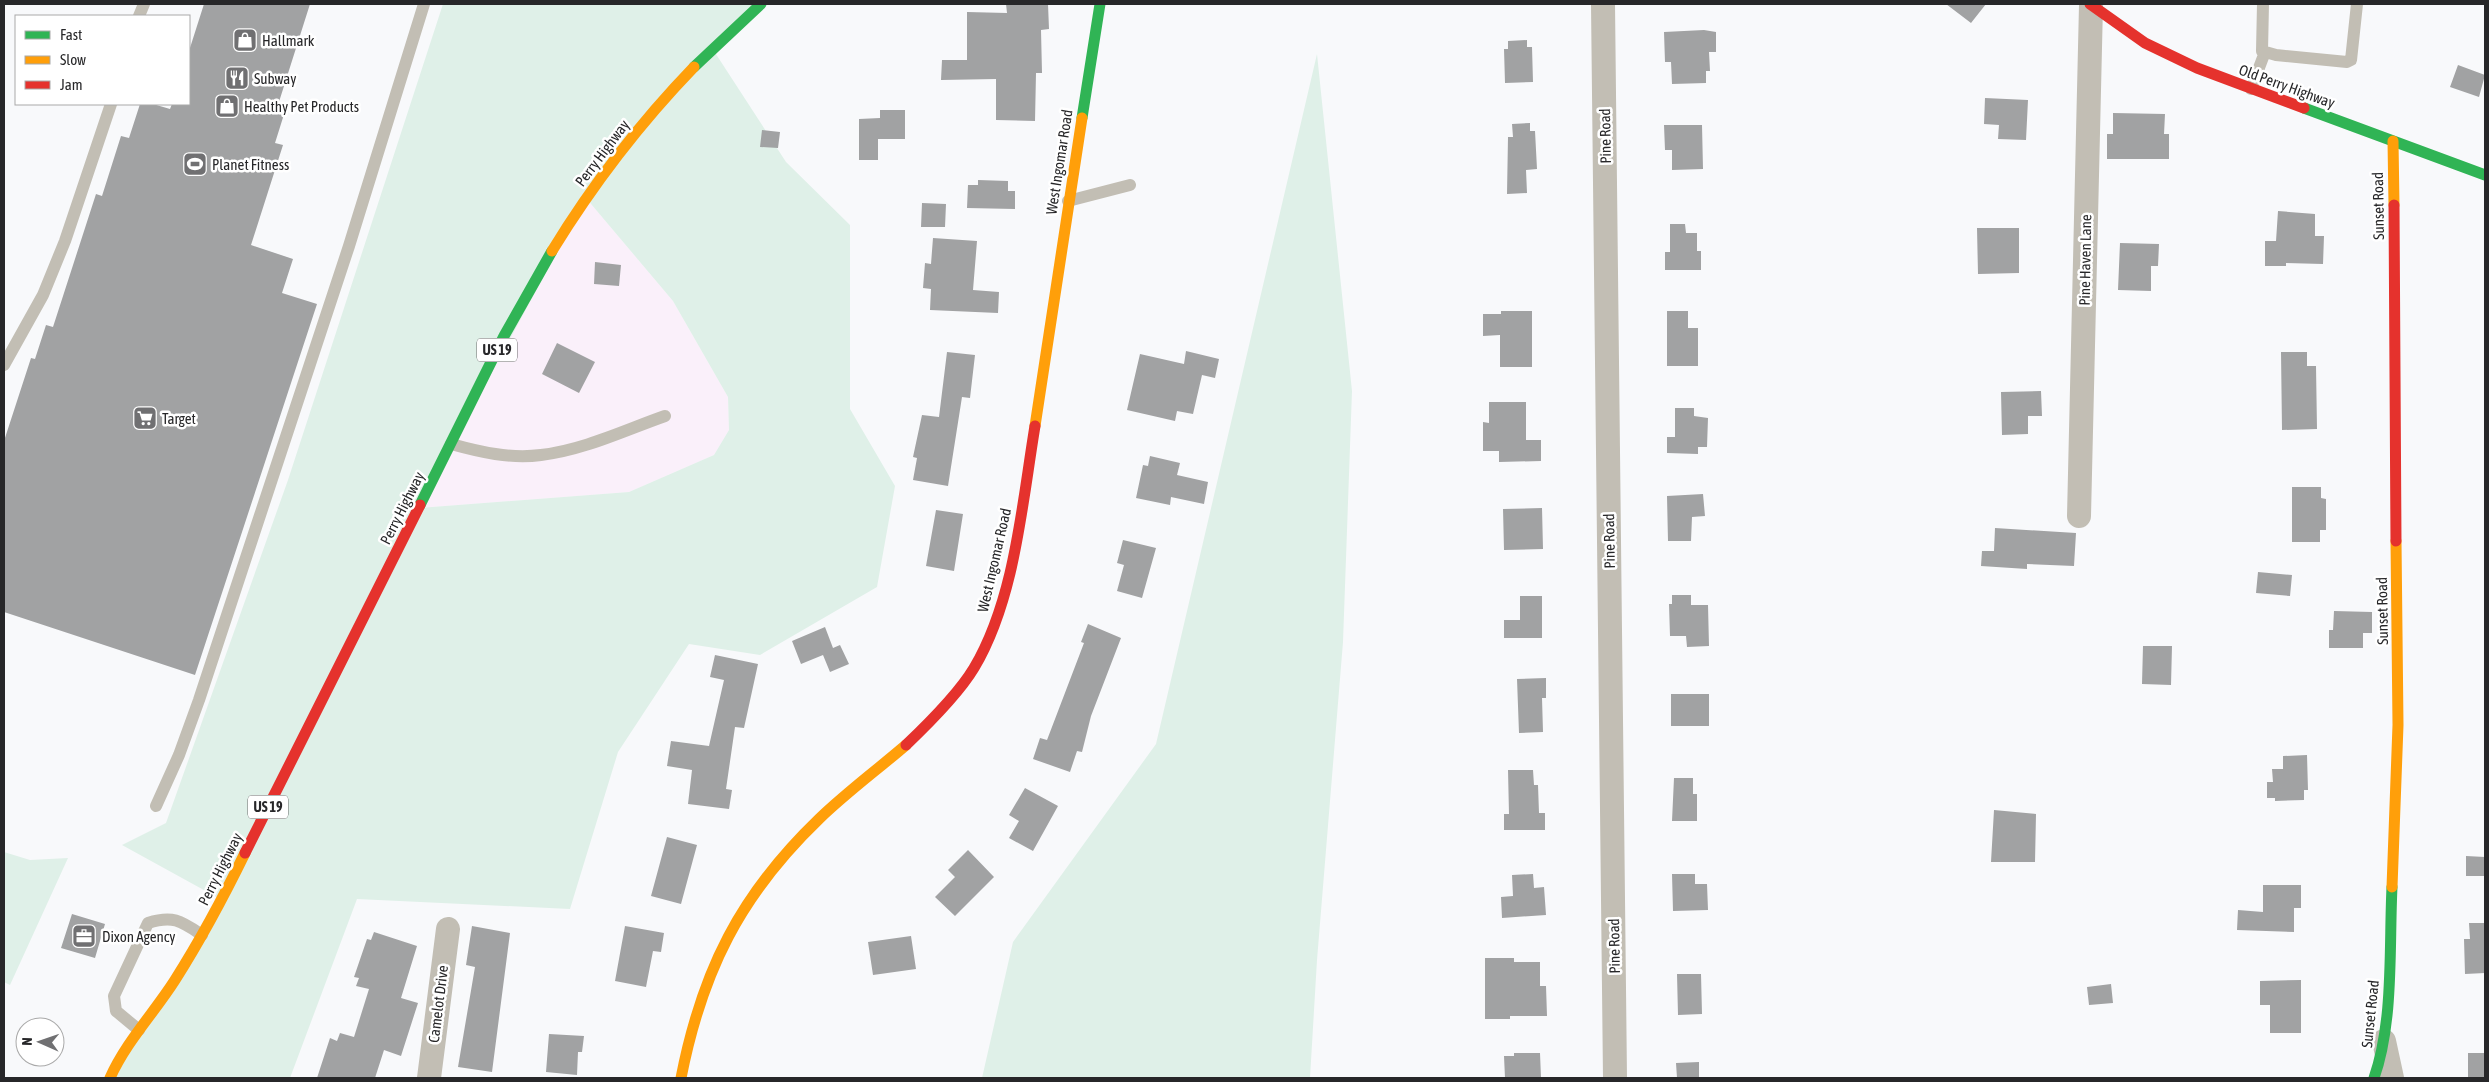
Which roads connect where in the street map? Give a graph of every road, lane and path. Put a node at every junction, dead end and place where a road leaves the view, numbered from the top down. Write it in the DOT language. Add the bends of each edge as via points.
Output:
graph roads {
  1 [pos="424,4"];
  2 [pos="761,4"];
  3 [pos="1100,4"];
  4 [pos="1603,4"];
  5 [pos="2091,4"];
  6 [pos="2263,4"];
  7 [pos="2357,4"];
  8 [pos="2265,52"];
  9 [pos="2251,89"];
  10 [pos="111,105"];
  11 [pos="2393,141"];
  12 [pos="2485,176"];
  13 [pos="1130,185"];
  14 [pos="1068,201"];
  15 [pos="4,365"];
  16 [pos="665,416"];
  17 [pos="451,444"];
  18 [pos="2079,516"];
  19 [pos="156,806"];
  20 [pos="448,929"];
  21 [pos="202,935"];
  22 [pos="139,1030"];
  23 [pos="2384,1036"];
  24 [pos="104,1076"];
  25 [pos="429,1078"];
  26 [pos="681,1078"];
  27 [pos="1615,1078"];
  28 [pos="2374,1078"];
  29 [pos="2392,1078"];
  1 -- 19 [label="lane" via="349,246 198,700 179,755"];
  2 -- 17 [label="main road, Perry Highway / US 19" via="678,84 586,198 526,295"];
  3 -- 14 [label="main road, West Ingomar Road"];
  4 -- 27 [label="street, Pine Road"];
  5 -- 9 [label="main road, Old Perry Highway" via="2145,43"];
  5 -- 18 [label="street, Pine Haven Lane"];
  6 -- 8 [label="lane" via="2261,45"];
  7 -- 8 [label="lane" via="2348,62"];
  8 -- 9 [label="lane"];
  9 -- 11 [label="main road, Old Perry Highway"];
  10 -- 15 [label="lane" via="65,241 43,295"];
  11 -- 12 [label="main road, Old Perry Highway"];
  11 -- 23 [label="main road, Sunset Road" via="2398,725"];
  13 -- 14 [label="lane"];
  14 -- 26 [label="main road, West Ingomar Road" via="1013,555 1006,590 984,649 958,688 912,738 850,790 806,833 751,896 717,956 708,979 691,1028"];
  16 -- 17 [label="lane" via="577,447 540,455 490,453"];
  17 -- 21 [label="main road, Perry Highway / US 19"];
  20 -- 25 [label="street, Camelot Drive"];
  21 -- 22 [label="main road, Perry Highway / US 19"];
  21 -- 22 [label="lane" via="183,922 165,918 148,923 114,996 116,1011"];
  22 -- 24 [label="main road, Perry Highway / US 19"];
  23 -- 28 [label="main road, Sunset Road"];
  23 -- 29 [label="street"];
}
